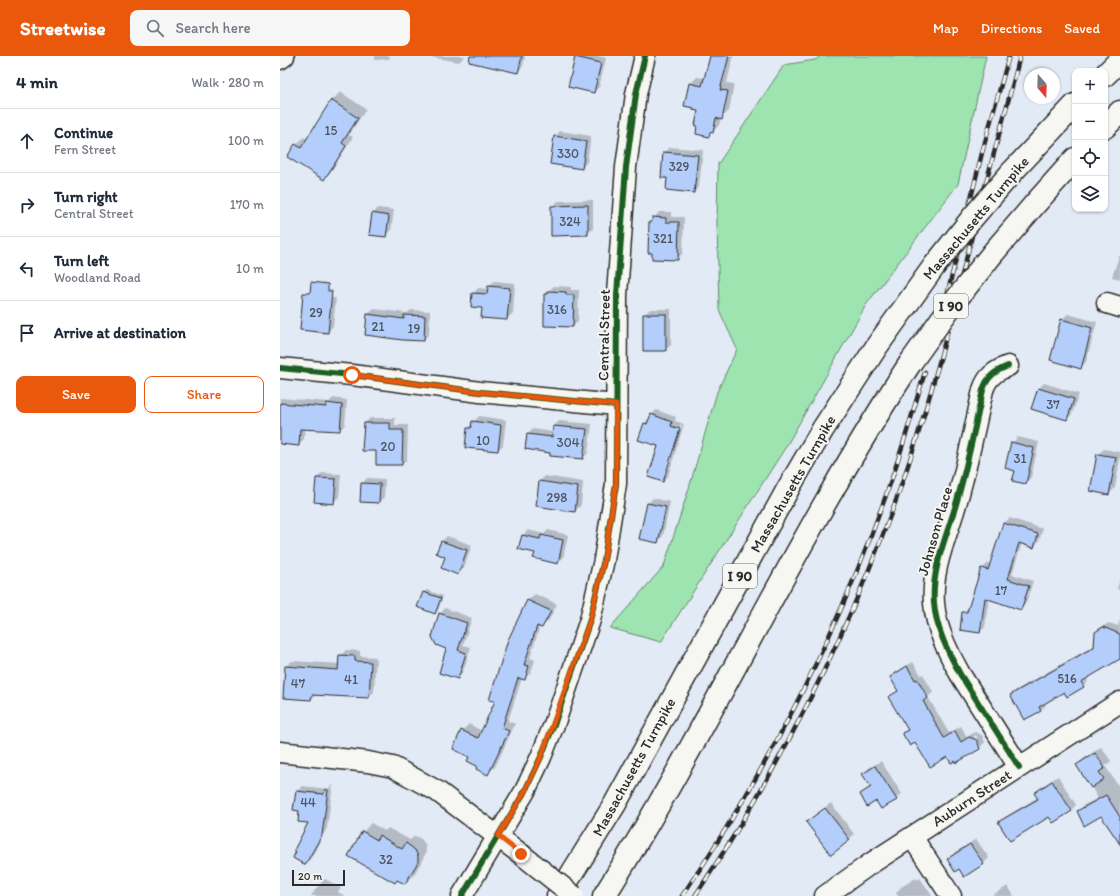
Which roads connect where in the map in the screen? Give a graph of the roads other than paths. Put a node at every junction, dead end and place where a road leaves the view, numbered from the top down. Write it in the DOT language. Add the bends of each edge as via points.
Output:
graph roads {
  1 [pos="284,56"];
  2 [pos="645,56"];
  3 [pos="280,59"];
  4 [pos="1120,60"];
  5 [pos="1108,72"];
  6 [pos="1072,108"];
  7 [pos="1120,112"];
  8 [pos="1108,124"];
  9 [pos="1072,162"];
  10 [pos="1008,366"];
  11 [pos="280,368"];
  12 [pos="616,405"];
  13 [pos="1120,702"];
  14 [pos="280,752"];
  15 [pos="1019,767"];
  16 [pos="498,836"];
  17 [pos="912,837"];
  18 [pos="462,896"];
  19 [pos="558,896"];
  20 [pos="574,896"];
  21 [pos="604,896"];
  22 [pos="825,896"];
  23 [pos="950,896"];
  1 -- 3 [label="street"];
  2 -- 12 [label="street, Central Street" via="636,94 626,167 617,295"];
  4 -- 5 [label="highway"];
  6 -- 19 [label="highway, Massachusetts Turnpike / I 90, bridge" via="973,217 865,362 806,457 615,804"];
  7 -- 8 [label="highway"];
  9 -- 21 [label="highway, I 90, bridge" via="993,253 951,306 879,411"];
  10 -- 15 [label="street, Johnson Place" via="994,372 983,390 964,478 937,566 933,592 940,632 952,660"];
  11 -- 12 [label="street"];
  12 -- 16 [label="street, Central Street" via="616,484 604,560 590,620 541,757 525,791"];
  13 -- 15 [label="street, Auburn Street"];
  14 -- 16 [label="street" via="393,767 437,791"];
  15 -- 17 [label="street, Auburn Street"];
  16 -- 18 [label="street, Central Street"];
  16 -- 20 [label="street, bridge"];
  17 -- 22 [label="street, Auburn Street"];
  17 -- 23 [label="street"];
}
